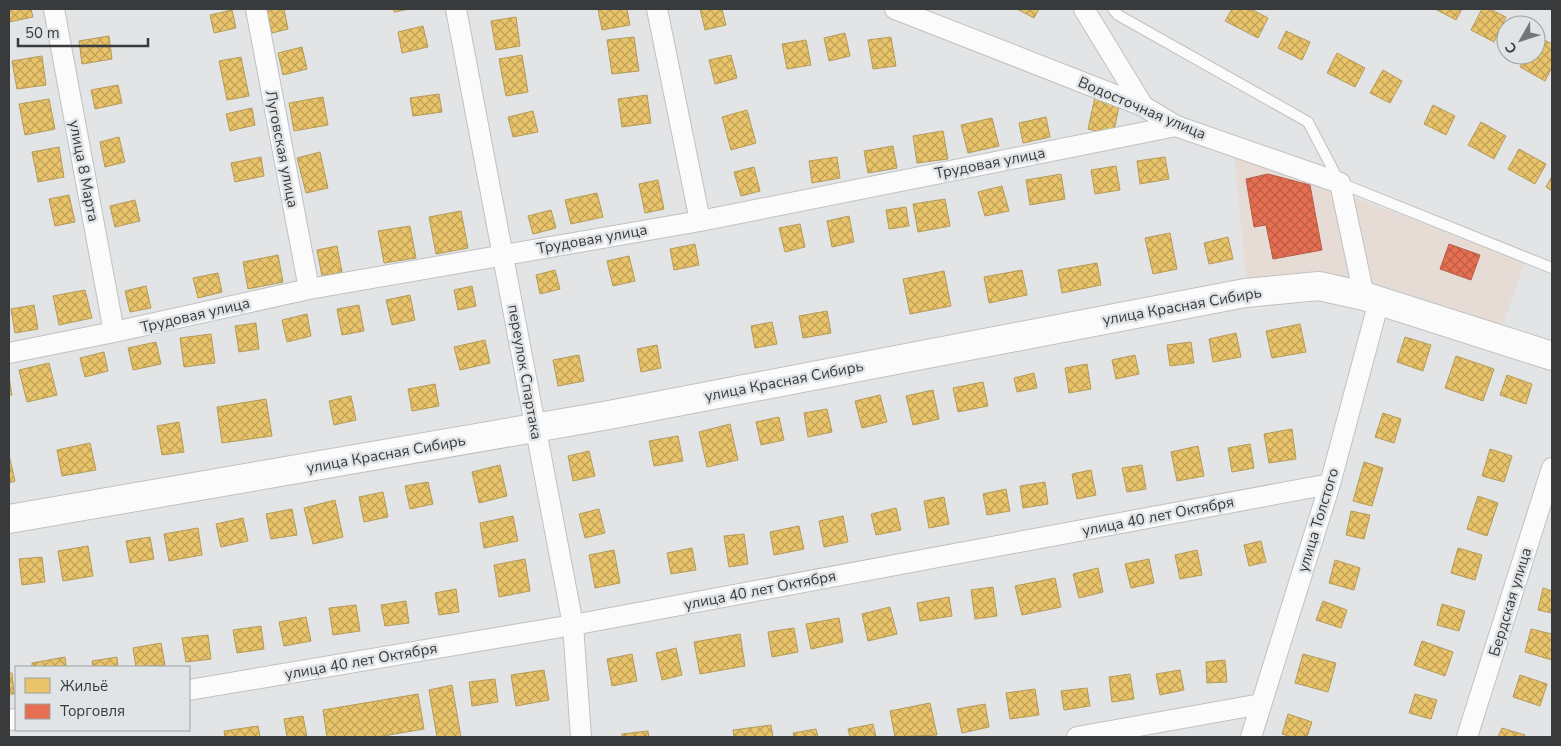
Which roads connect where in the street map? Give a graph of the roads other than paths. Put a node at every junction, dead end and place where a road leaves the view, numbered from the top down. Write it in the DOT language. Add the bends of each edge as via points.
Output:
graph roads {
  1 [pos="54,9"];
  2 [pos="256,9"];
  3 [pos="456,9"];
  4 [pos="657,9"];
  5 [pos="895,9"];
  6 [pos="1084,9"];
  7 [pos="1113,9"];
  8 [pos="1143,106"];
  9 [pos="1176,126"];
  10 [pos="1340,183"];
  11 [pos="700,221"];
  12 [pos="504,254"];
  13 [pos="1552,268"];
  14 [pos="309,289"];
  15 [pos="1372,299"];
  16 [pos="114,332"];
  17 [pos="9,353"];
  18 [pos="1552,356"];
  19 [pos="535,428"];
  20 [pos="1552,468"];
  21 [pos="1330,484"];
  22 [pos="9,520"];
  23 [pos="573,625"];
  24 [pos="190,690"];
  25 [pos="1261,704"];
  26 [pos="581,737"];
  27 [pos="1077,737"];
  28 [pos="1251,737"];
  29 [pos="1467,737"];
  1 -- 16 [label="street, улица 8 Марта"];
  2 -- 14 [label="street, Луговская улица"];
  3 -- 12 [label="street, переулок Спартака"];
  4 -- 11 [label="street"];
  5 -- 8 [label="street, Водосточная улица"];
  6 -- 8 [label="street"];
  7 -- 10 [label="lane" via="1118,15 1308,122"];
  8 -- 9 [label="street, Водосточная улица"];
  9 -- 10 [label="street, Водосточная улица"];
  9 -- 11 [label="street, Трудовая улица"];
  10 -- 13 [label="lane"];
  10 -- 15 [label="street"];
  11 -- 12 [label="street, Трудовая улица"];
  12 -- 14 [label="street, Трудовая улица"];
  12 -- 19 [label="street, переулок Спартака"];
  14 -- 16 [label="street, Трудовая улица"];
  15 -- 18 [label="main road, улица Красная Сибирь"];
  15 -- 19 [label="main road, улица Красная Сибирь" via="1319,286 1245,293"];
  15 -- 21 [label="street, улица Толстого"];
  16 -- 17 [label="street, Трудовая улица"];
  19 -- 22 [label="main road, улица Красная Сибирь"];
  19 -- 23 [label="street, переулок Спартака"];
  20 -- 29 [label="street, Бердская улица"];
  21 -- 23 [label="street, улица 40 лет Октября"];
  21 -- 25 [label="street, улица Толстого"];
  23 -- 24 [label="street, улица 40 лет Октября"];
  23 -- 26 [label="street, переулок Спартака"];
  25 -- 27 [label="street"];
  25 -- 28 [label="street, улица Толстого"];
}
